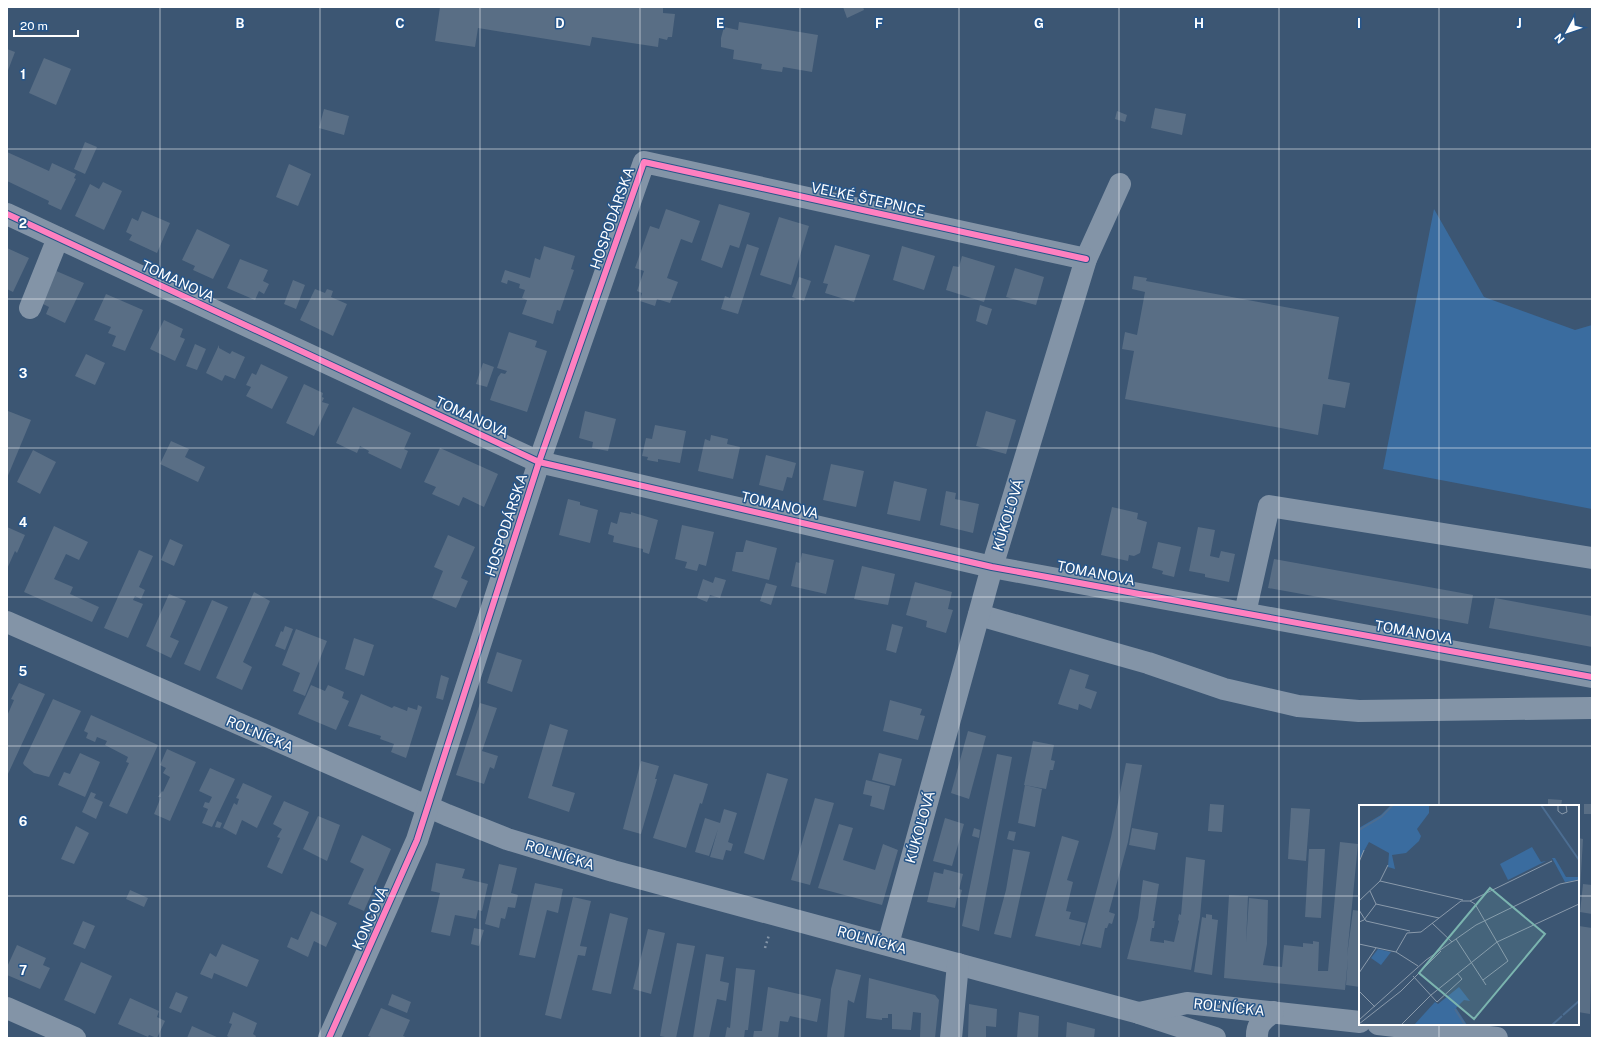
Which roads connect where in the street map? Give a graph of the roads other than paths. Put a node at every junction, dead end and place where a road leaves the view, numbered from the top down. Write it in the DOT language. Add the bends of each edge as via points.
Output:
graph roads {
  1 [pos="644,162"];
  2 [pos="1120,184"];
  3 [pos="7,214"];
  4 [pos="58,238"];
  5 [pos="1086,260"];
  6 [pos="30,308"];
  7 [pos="539,462"];
  8 [pos="1592,558"];
  9 [pos="992,567"];
  10 [pos="1245,613"];
  11 [pos="979,615"];
  12 [pos="7,622"];
  13 [pos="1592,677"];
  14 [pos="1592,708"];
  15 [pos="427,806"];
  16 [pos="888,944"];
  17 [pos="958,964"];
  18 [pos="7,1008"];
  19 [pos="1273,1012"];
  20 [pos="1139,1013"];
  21 [pos="1359,1022"];
  22 [pos="1386,1025"];
  23 [pos="75,1038"];
  24 [pos="329,1038"];
  25 [pos="950,1038"];
  26 [pos="1215,1038"];
  27 [pos="1257,1038"];
  28 [pos="1497,1038"];
  1 -- 5 [label="street, VEĽKÉ ŠTEPNICE"];
  1 -- 7 [label="street, HOSPODÁRSKA"];
  2 -- 5 [label="street, KÚKOĽOVÁ"];
  3 -- 4 [label="street, TOMANOVA"];
  4 -- 6 [label="street"];
  4 -- 7 [label="street, TOMANOVA"];
  5 -- 9 [label="street, KÚKOĽOVÁ"];
  7 -- 9 [label="street, TOMANOVA"];
  7 -- 15 [label="street, HOSPODÁRSKA"];
  8 -- 10 [label="street" via="1269,506"];
  9 -- 10 [label="street, TOMANOVA"];
  9 -- 11 [label="street, KÚKOĽOVÁ"];
  10 -- 13 [label="street, TOMANOVA"];
  11 -- 14 [label="street" via="1120,655 1224,689 1298,706 1359,711"];
  11 -- 16 [label="street, KÚKOĽOVÁ"];
  12 -- 15 [label="street, ROĽNÍCKA"];
  15 -- 16 [label="street, ROĽNÍCKA" via="507,839 621,874"];
  15 -- 24 [label="street, KONCOVÁ" via="417,840"];
  16 -- 17 [label="street, ROĽNÍCKA"];
  17 -- 20 [label="street, ROĽNÍCKA"];
  17 -- 25 [label="street"];
  18 -- 23 [label="street"];
  19 -- 20 [label="street, ROĽNÍCKA" via="1187,1003"];
  19 -- 21 [label="street, ROĽNÍCKA"];
  19 -- 27 [label="street, ROĽNÍCKA" via="1259,1024 1256,1029"];
  20 -- 26 [label="street, ROĽNÍCKA"];
  22 -- 28 [label="street"];
}
